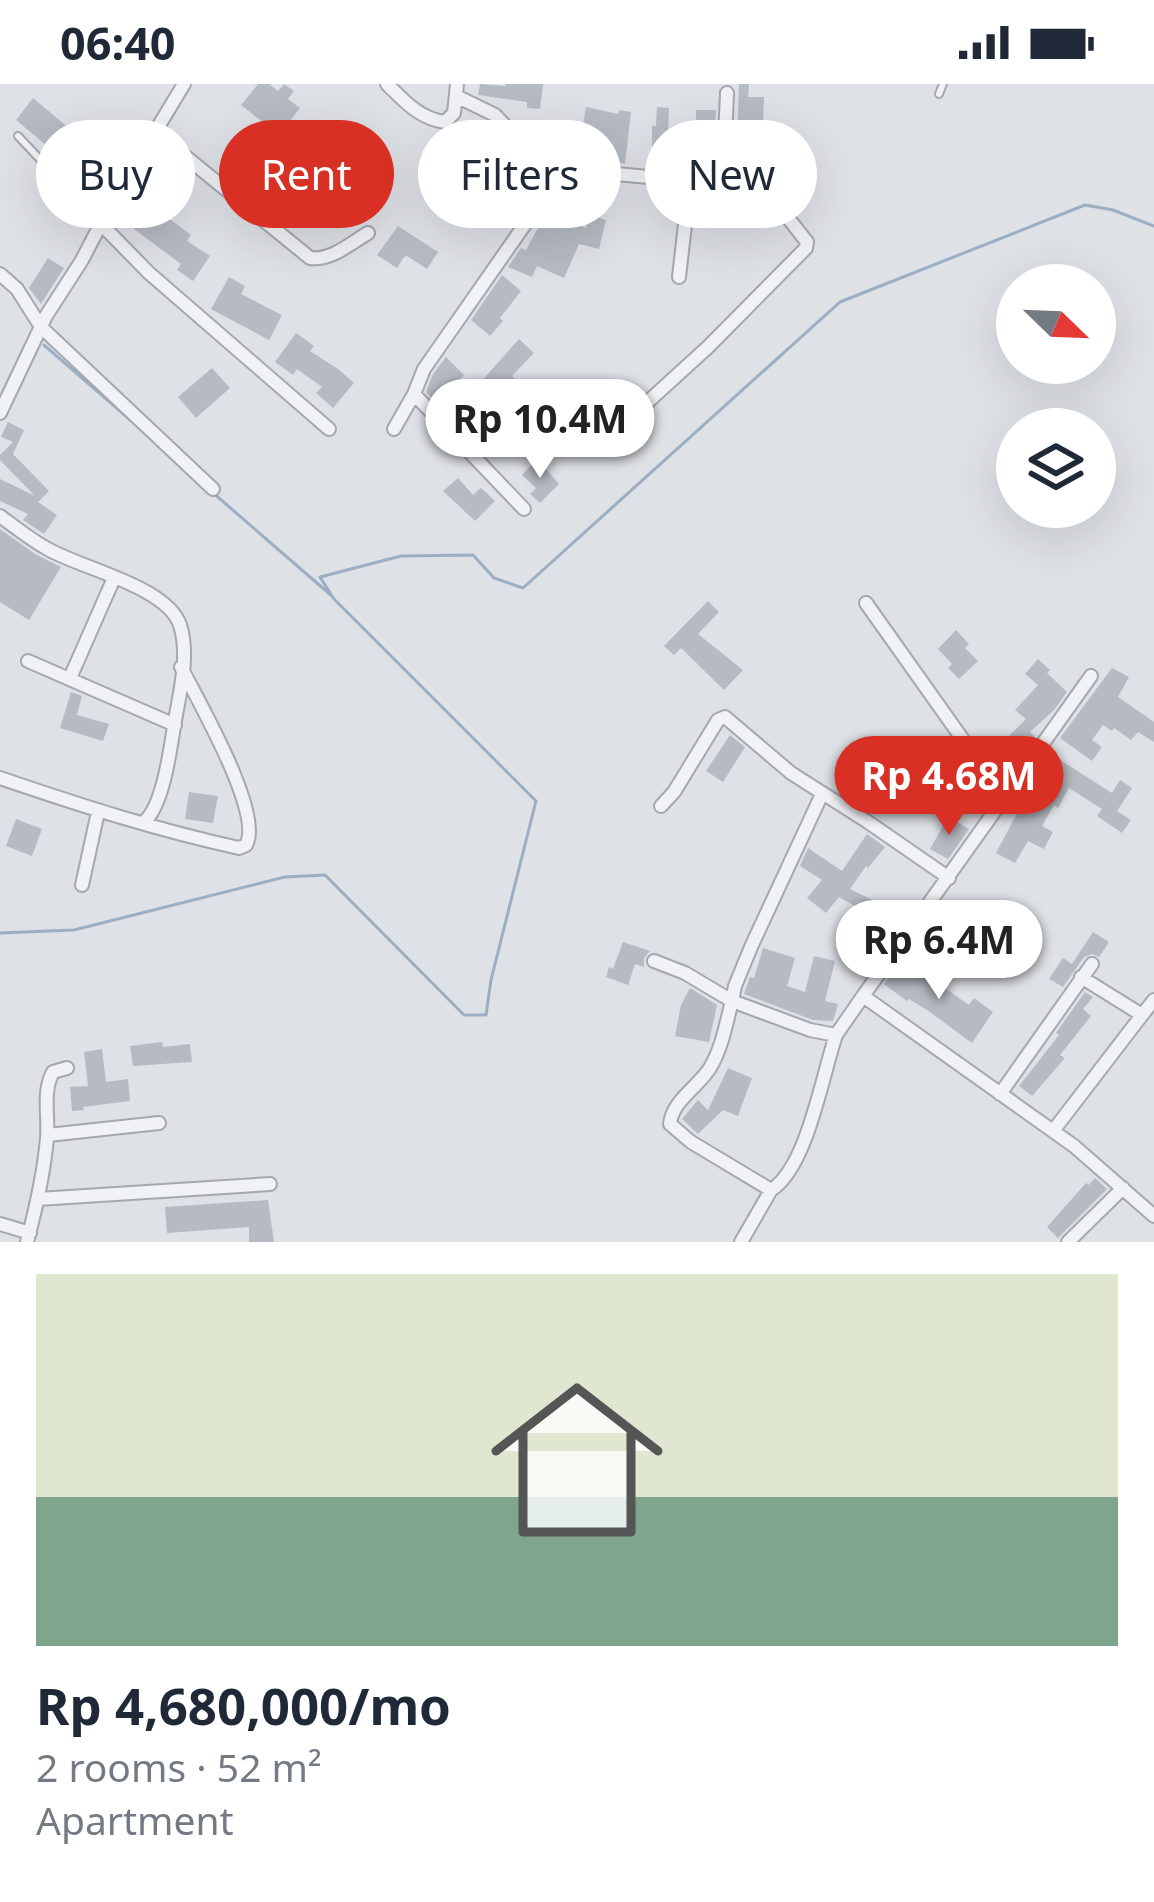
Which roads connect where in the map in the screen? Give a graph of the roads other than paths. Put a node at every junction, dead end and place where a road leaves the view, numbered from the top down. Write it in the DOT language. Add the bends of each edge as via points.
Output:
graph roads {
  1 [pos="184,84"];
  2 [pos="387,84"];
  3 [pos="943,84"];
  4 [pos="457,90"];
  5 [pos="727,93"];
  6 [pos="939,94"];
  7 [pos="161,120"];
  8 [pos="499,120"];
  9 [pos="726,120"];
  10 [pos="18,136"];
  11 [pos="36,155"];
  12 [pos="195,164"];
  13 [pos="99,228"];
  14 [pos="105,228"];
  15 [pos="522,228"];
  16 [pos="684,228"];
  17 [pos="798,228"];
  18 [pos="368,232"];
  19 [pos="0,274"];
  20 [pos="679,277"];
  21 [pos="41,327"];
  22 [pos="414,394"];
  23 [pos="0,413"];
  24 [pos="629,418"];
  25 [pos="329,429"];
  26 [pos="394,429"];
  27 [pos="213,489"];
  28 [pos="524,509"];
  29 [pos="0,516"];
  30 [pos="114,578"];
  31 [pos="866,602"];
  32 [pos="28,661"];
  33 [pos="182,667"];
  34 [pos="1090,676"];
  35 [pos="70,678"];
  36 [pos="175,724"];
  37 [pos="0,778"];
  38 [pos="822,794"];
  39 [pos="1005,799"];
  40 [pos="661,806"];
  41 [pos="98,812"];
  42 [pos="144,822"];
  43 [pos="949,878"];
  44 [pos="82,885"];
  45 [pos="654,961"];
  46 [pos="1092,964"];
  47 [pos="1082,977"];
  48 [pos="863,996"];
  49 [pos="1154,1000"];
  50 [pos="733,1001"];
  51 [pos="1142,1015"];
  52 [pos="836,1035"];
  53 [pos="67,1068"];
  54 [pos="1000,1094"];
  55 [pos="159,1123"];
  56 [pos="1053,1131"];
  57 [pos="48,1136"];
  58 [pos="270,1184"];
  59 [pos="1123,1189"];
  60 [pos="770,1190"];
  61 [pos="38,1198"];
  62 [pos="1154,1216"];
  63 [pos="0,1224"];
  64 [pos="29,1237"];
  65 [pos="741,1242"];
  66 [pos="1068,1242"];
  1 -- 7 [label="street"];
  2 -- 4 [label="street" via="432,121 451,119"];
  3 -- 6 [label="lane"];
  4 -- 8 [label="street"];
  5 -- 9 [label="street"];
  10 -- 11 [label="lane"];
  12 -- 18 [label="street" via="310,258"];
  13 -- 21 [label="street"];
  14 -- 25 [label="street"];
  15 -- 22 [label="street"];
  16 -- 20 [label="street"];
  17 -- 24 [label="street" via="806,248"];
  19 -- 21 [label="street"];
  21 -- 23 [label="street"];
  21 -- 27 [label="street"];
  22 -- 26 [label="street"];
  22 -- 28 [label="street"];
  29 -- 30 [label="street" via="48,550"];
  30 -- 33 [label="street" via="171,610"];
  30 -- 35 [label="street"];
  31 -- 39 [label="street"];
  32 -- 35 [label="street"];
  33 -- 36 [label="street"];
  33 -- 42 [label="street" via="242,793 250,839 238,848"];
  34 -- 39 [label="street"];
  35 -- 36 [label="street"];
  36 -- 42 [label="street" via="155,808"];
  37 -- 41 [label="street"];
  38 -- 40 [label="street" via="722,717"];
  38 -- 43 [label="street"];
  38 -- 50 [label="street"];
  39 -- 43 [label="street"];
  41 -- 42 [label="street"];
  41 -- 44 [label="street"];
  43 -- 48 [label="street"];
  45 -- 50 [label="street"];
  46 -- 47 [label="street"];
  47 -- 51 [label="street"];
  47 -- 54 [label="street"];
  48 -- 52 [label="street"];
  48 -- 54 [label="street"];
  49 -- 51 [label="street"];
  50 -- 52 [label="street"];
  50 -- 60 [label="street" via="717,1056 669,1121"];
  51 -- 56 [label="street"];
  52 -- 60 [label="street" via="809,1128"];
  53 -- 57 [label="street" via="47,1084"];
  54 -- 56 [label="street"];
  55 -- 57 [label="street"];
  56 -- 59 [label="street"];
  57 -- 61 [label="street"];
  58 -- 61 [label="street"];
  59 -- 62 [label="street"];
  59 -- 66 [label="street"];
  60 -- 65 [label="street"];
  61 -- 64 [label="street"];
  63 -- 64 [label="street"];
}
